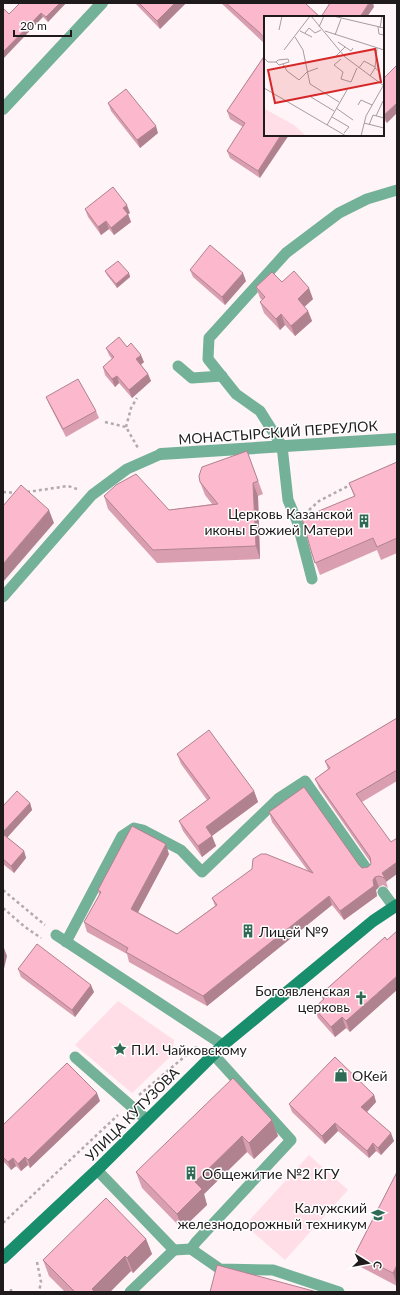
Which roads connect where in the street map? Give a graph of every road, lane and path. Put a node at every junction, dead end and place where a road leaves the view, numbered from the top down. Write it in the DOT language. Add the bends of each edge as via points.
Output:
graph roads {
  1 [pos="102,3"];
  2 [pos="3,109"];
  3 [pos="397,190"];
  4 [pos="178,366"];
  5 [pos="222,376"];
  6 [pos="137,398"];
  7 [pos="105,422"];
  8 [pos="126,427"];
  9 [pos="397,439"];
  10 [pos="282,446"];
  11 [pos="161,454"];
  12 [pos="144,461"];
  13 [pos="358,481"];
  14 [pos="3,492"];
  15 [pos="92,494"];
  16 [pos="297,522"];
  17 [pos="312,579"];
  18 [pos="3,597"];
  19 [pos="368,871"];
  20 [pos="3,890"];
  21 [pos="383,892"];
  22 [pos="395,906"];
  23 [pos="3,908"];
  24 [pos="25,927"];
  25 [pos="56,935"];
  26 [pos="66,942"];
  27 [pos="223,1045"];
  28 [pos="196,1047"];
  29 [pos="213,1054"];
  30 [pos="75,1056"];
  31 [pos="130,1104"];
  32 [pos="147,1120"];
  33 [pos="97,1170"];
  34 [pos="3,1222"];
  35 [pos="191,1249"];
  36 [pos="174,1250"];
  37 [pos="3,1258"];
  38 [pos="36,1262"];
  39 [pos="11,1287"];
  40 [pos="11,1292"];
  41 [pos="39,1292"];
  42 [pos="130,1292"];
  43 [pos="339,1292"];
  1 -- 2 [label="street"];
  3 -- 5 [label="lane" via="339,213 286,253 209,338 208,359"];
  4 -- 5 [label="lane" via="192,378"];
  5 -- 10 [label="lane" via="236,394 260,411"];
  6 -- 8 [label="path" via="130,408"];
  7 -- 8 [label="path"];
  8 -- 12 [label="path"];
  9 -- 10 [label="street, МОНАСТЫРСКИЙ ПЕРЕУЛОК"];
  10 -- 11 [label="street, МОНАСТЫРСКИЙ ПЕРЕУЛОК"];
  10 -- 16 [label="lane" via="288,500"];
  11 -- 12 [label="lane"];
  12 -- 15 [label="lane"];
  13 -- 16 [label="path" via="319,501"];
  14 -- 15 [label="path" via="31,492 68,486"];
  15 -- 18 [label="lane"];
  16 -- 17 [label="lane"];
  19 -- 26 [label="lane" via="305,781 279,798 202,872 181,850 143,830 134,828 122,836"];
  20 -- 25 [label="path"];
  21 -- 22 [label="lane"];
  22 -- 27 [label="main road, УЛИЦА КУТУЗОВА" via="373,920"];
  23 -- 24 [label="path"];
  25 -- 26 [label="lane"];
  26 -- 27 [label="lane"];
  27 -- 29 [label="main road, УЛИЦА КУТУЗОВА"];
  28 -- 31 [label="path"];
  29 -- 32 [label="main road, УЛИЦА КУТУЗОВА"];
  29 -- 35 [label="lane" via="291,1140"];
  30 -- 31 [label="lane"];
  31 -- 32 [label="lane"];
  31 -- 34 [label="path"];
  32 -- 33 [label="main road, УЛИЦА КУТУЗОВА"];
  33 -- 36 [label="lane"];
  33 -- 37 [label="main road, УЛИЦА КУТУЗОВА"];
  35 -- 36 [label="lane"];
  35 -- 43 [label="lane" via="220,1269 273,1270"];
  36 -- 42 [label="lane"];
  38 -- 41 [label="path" via="41,1282"];
  39 -- 40 [label="path"];
}
